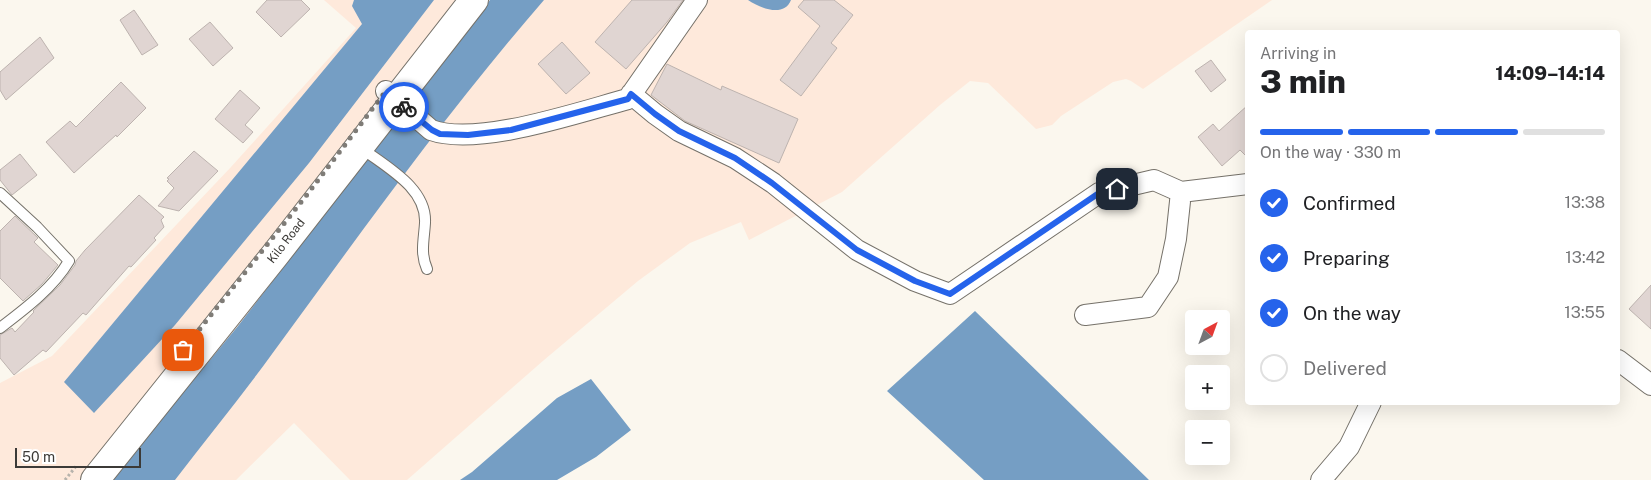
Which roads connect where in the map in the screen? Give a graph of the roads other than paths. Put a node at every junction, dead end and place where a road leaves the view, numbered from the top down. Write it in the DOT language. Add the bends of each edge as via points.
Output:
graph roads {
  1 [pos="456,0"];
  2 [pos="474,0"];
  3 [pos="697,0"];
  4 [pos="631,94"];
  5 [pos="391,96"];
  6 [pos="360,146"];
  7 [pos="1245,184"];
  8 [pos="1181,192"];
  9 [pos="0,193"];
  10 [pos="427,269"];
  11 [pos="1085,315"];
  12 [pos="0,328"];
  13 [pos="1620,362"];
  14 [pos="1651,385"];
  15 [pos="1370,405"];
  16 [pos="80,480"];
  17 [pos="95,480"];
  18 [pos="1320,480"];
  1 -- 5 [label="street, Kilo Road"];
  2 -- 5 [label="street, Kilo Road"];
  3 -- 4 [label="street"];
  4 -- 5 [label="street" via="628,99 511,130 468,135 440,134 432,130"];
  4 -- 8 [label="street" via="679,131 735,158 772,183 857,250 915,281 950,294 1099,193 1154,180"];
  5 -- 6 [label="street, Kilo Road"];
  5 -- 16 [label="street, Kilo Road" via="306,196"];
  6 -- 10 [label="lane" via="412,188 422,202 426,221 422,245"];
  6 -- 17 [label="street, Kilo Road"];
  7 -- 8 [label="street"];
  8 -- 11 [label="street" via="1168,277 1148,307"];
  9 -- 12 [label="lane" via="69,261 30,306"];
  13 -- 14 [label="street"];
  15 -- 18 [label="street" via="1349,447"];
}
